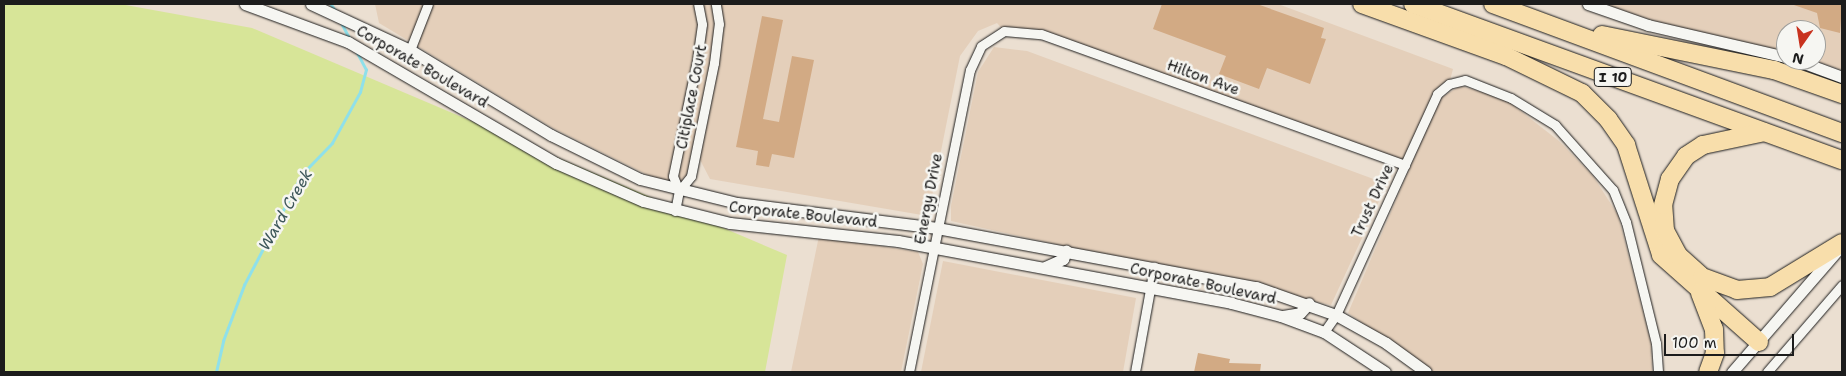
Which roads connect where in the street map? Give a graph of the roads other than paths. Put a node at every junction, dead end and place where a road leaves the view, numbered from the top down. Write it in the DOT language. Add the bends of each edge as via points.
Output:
graph roads {
  1 [pos="245,4"];
  2 [pos="311,4"];
  3 [pos="428,4"];
  4 [pos="716,4"];
  5 [pos="1362,4"];
  6 [pos="1413,4"];
  7 [pos="1493,4"];
  8 [pos="1588,4"];
  9 [pos="701,5"];
  10 [pos="1545,23"];
  11 [pos="991,38"];
  12 [pos="410,50"];
  13 [pos="1776,55"];
  14 [pos="1823,70"];
  15 [pos="1842,77"];
  16 [pos="690,93"];
  17 [pos="1842,94"];
  18 [pos="707,97"];
  19 [pos="1765,132"];
  20 [pos="1842,133"];
  21 [pos="1842,160"];
  22 [pos="1405,166"];
  23 [pos="679,191"];
  24 [pos="675,210"];
  25 [pos="937,228"];
  26 [pos="1842,244"];
  27 [pos="934,247"];
  28 [pos="1066,251"];
  29 [pos="1154,267"];
  30 [pos="1043,268"];
  31 [pos="1700,284"];
  32 [pos="1842,285"];
  33 [pos="1150,288"];
  34 [pos="1309,303"];
  35 [pos="1336,315"];
  36 [pos="1281,316"];
  37 [pos="1324,332"];
  38 [pos="1762,337"];
  39 [pos="909,372"];
  40 [pos="1135,372"];
  41 [pos="1386,372"];
  42 [pos="1426,372"];
  43 [pos="1658,372"];
  44 [pos="1708,372"];
  45 [pos="1732,372"];
  46 [pos="1766,372"];
  1 -- 24 [label="street, Corporate Boulevard" via="303,22 416,79 601,185"];
  2 -- 12 [label="street, Corporate Boulevard"];
  3 -- 12 [label="street"];
  4 -- 18 [label="street, Citiplace Court" via="719,24"];
  5 -- 31 [label="highway" via="1506,56 1582,94 1608,119 1626,145 1660,255"];
  6 -- 19 [label="highway, I 10"];
  7 -- 10 [label="highway, I 10"];
  8 -- 13 [label="street" via="1648,25"];
  9 -- 16 [label="street, Citiplace Court" via="702,24"];
  10 -- 17 [label="highway" via="1774,70"];
  10 -- 20 [label="highway, I 10"];
  11 -- 22 [label="street, Hilton Ave" via="1014,29 1041,34"];
  11 -- 25 [label="street, Energy Drive" via="974,57 970,70"];
  12 -- 23 [label="street, Corporate Boulevard" via="599,161"];
  14 -- 15 [label="street"];
  16 -- 18 [label="street"];
  16 -- 23 [label="street, Citiplace Court" via="674,176"];
  18 -- 23 [label="street, Citiplace Court" via="691,176"];
  19 -- 21 [label="highway, I 10"];
  19 -- 31 [label="highway" via="1703,145 1680,163 1667,186 1663,214 1668,239"];
  22 -- 35 [label="street, Trust Drive"];
  22 -- 43 [label="street, Trust Drive" via="1437,94 1449,84 1465,80 1511,98 1555,125 1613,190 1626,222 1656,343"];
  23 -- 24 [label="street, Citiplace Court"];
  23 -- 25 [label="street, Corporate Boulevard" via="737,203"];
  24 -- 27 [label="street, Corporate Boulevard" via="730,223"];
  25 -- 27 [label="street, Energy Drive"];
  25 -- 28 [label="street, Corporate Boulevard"];
  26 -- 31 [label="highway" via="1770,287 1737,290"];
  26 -- 38 [label="street"];
  27 -- 30 [label="street, Corporate Boulevard"];
  27 -- 39 [label="street, Energy Drive"];
  28 -- 29 [label="street, Corporate Boulevard"];
  28 -- 30 [label="street" via="1063,259"];
  29 -- 33 [label="street"];
  29 -- 34 [label="street, Corporate Boulevard" via="1256,287"];
  30 -- 33 [label="street, Corporate Boulevard"];
  31 -- 38 [label="highway"];
  31 -- 44 [label="highway" via="1714,330 1715,353"];
  32 -- 46 [label="street"];
  33 -- 36 [label="street, Corporate Boulevard"];
  33 -- 40 [label="street"];
  34 -- 35 [label="street, Corporate Boulevard"];
  34 -- 36 [label="street" via="1300,313"];
  35 -- 37 [label="street, Trust Drive"];
  35 -- 42 [label="street, Corporate Boulevard" via="1386,343"];
  36 -- 37 [label="street, Corporate Boulevard"];
  37 -- 41 [label="street, Corporate Boulevard"];
  38 -- 45 [label="street"];
}
